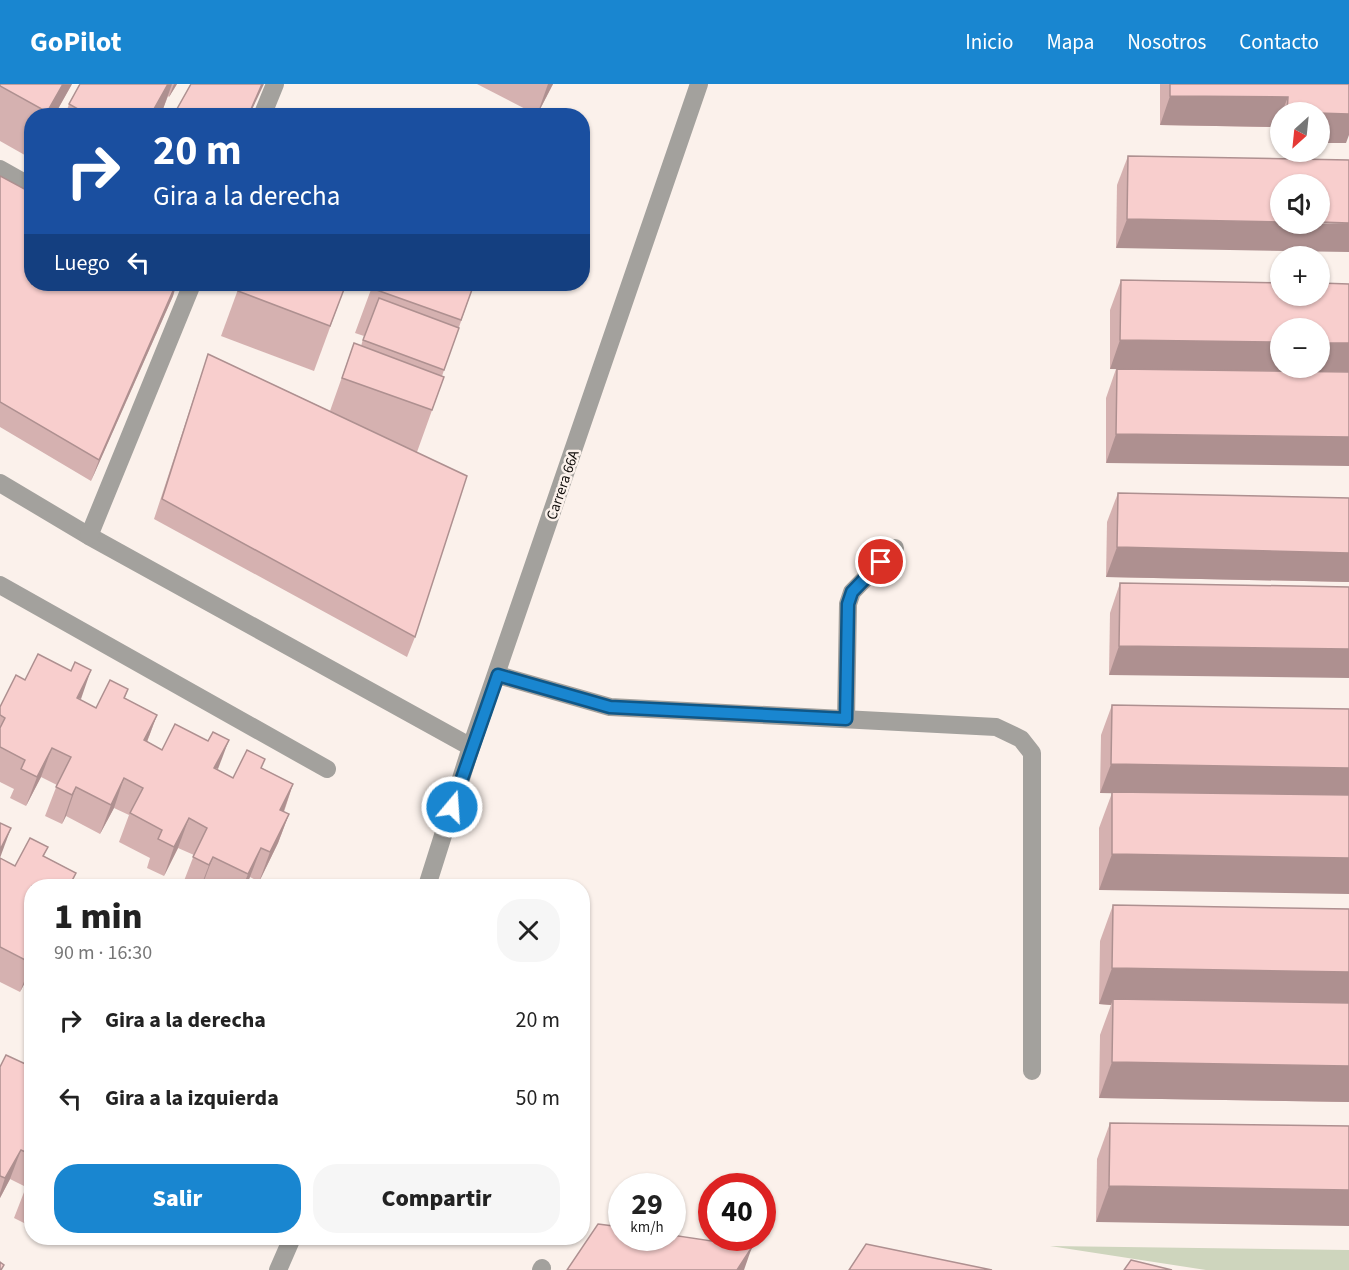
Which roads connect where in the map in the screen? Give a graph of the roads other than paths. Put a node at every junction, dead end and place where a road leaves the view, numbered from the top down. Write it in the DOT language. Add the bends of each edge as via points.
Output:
graph roads {
  1 [pos="275,84"];
  2 [pos="699,84"];
  3 [pos="265,108"];
  4 [pos="0,169"];
  5 [pos="24,182"];
  6 [pos="189,291"];
  7 [pos="0,483"];
  8 [pos="89,536"];
  9 [pos="895,548"];
  10 [pos="0,585"];
  11 [pos="498,675"];
  12 [pos="846,719"];
  13 [pos="471,747"];
  14 [pos="327,769"];
  15 [pos="429,879"];
  16 [pos="1032,1071"];
  17 [pos="289,1245"];
  18 [pos="278,1270"];
  1 -- 3 [label="street"];
  2 -- 11 [label="street, Carrera 66A"];
  4 -- 5 [label="street"];
  6 -- 8 [label="street"];
  7 -- 8 [label="street"];
  8 -- 13 [label="street"];
  9 -- 12 [label="street" via="850,598"];
  10 -- 14 [label="street"];
  11 -- 12 [label="street" via="610,707"];
  11 -- 13 [label="street, Carrera 66A"];
  12 -- 16 [label="street" via="996,727 1021,739 1032,753"];
  13 -- 15 [label="street, Carrera 66A"];
  17 -- 18 [label="street"];
}
